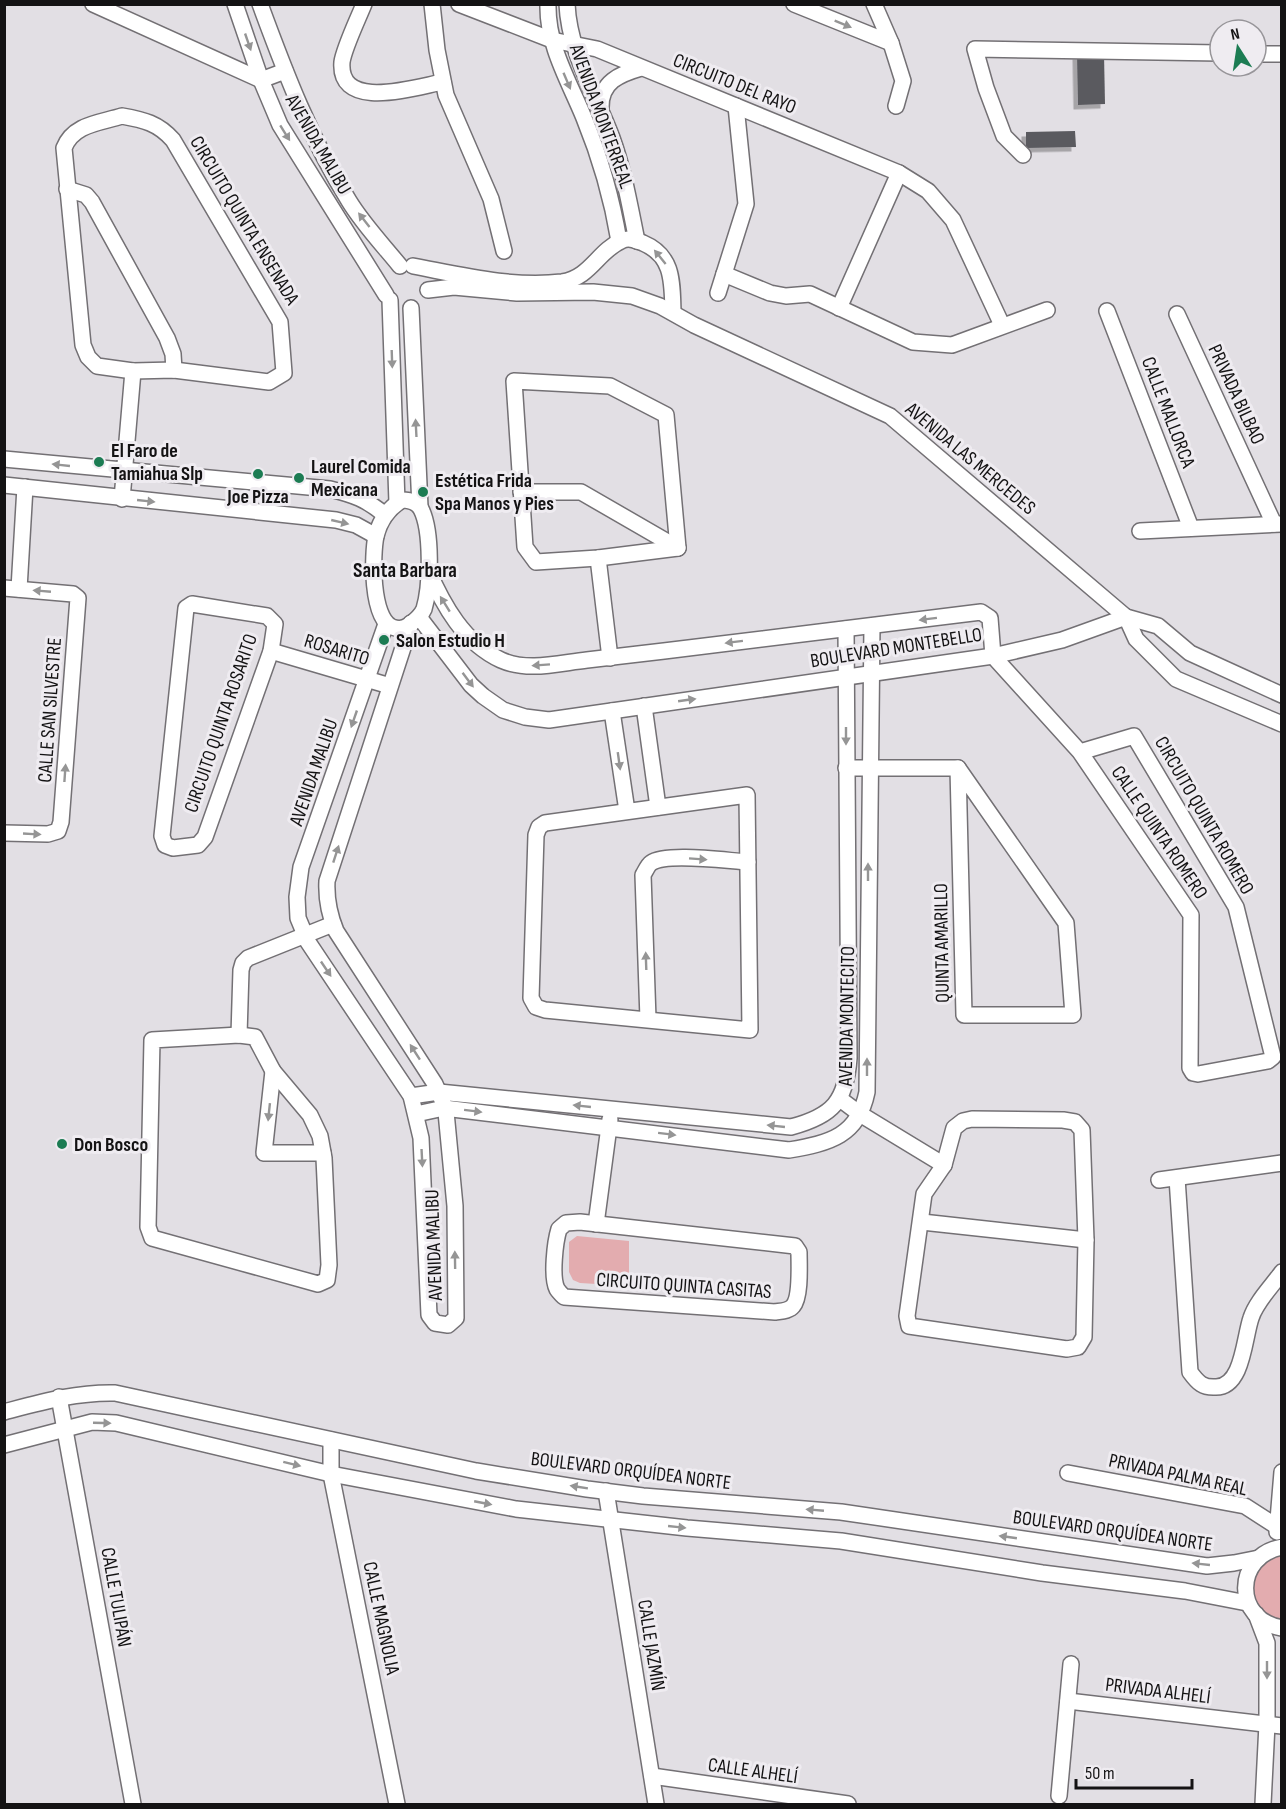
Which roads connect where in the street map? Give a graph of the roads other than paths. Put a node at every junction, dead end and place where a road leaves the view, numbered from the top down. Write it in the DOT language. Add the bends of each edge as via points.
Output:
graph roads {
  1 [pos="93,4"];
  2 [pos="235,4"];
  3 [pos="260,4"];
  4 [pos="364,4"];
  5 [pos="432,4"];
  6 [pos="459,4"];
  7 [pos="548,4"];
  8 [pos="567,4"];
  9 [pos="794,4"];
  10 [pos="874,4"];
  11 [pos="552,40"];
  12 [pos="891,43"];
  13 [pos="573,44"];
  14 [pos="1208,53"];
  15 [pos="641,68"];
  16 [pos="285,71"];
  17 [pos="261,80"];
  18 [pos="443,82"];
  19 [pos="736,106"];
  20 [pos="896,106"];
  21 [pos="601,109"];
  22 [pos="584,117"];
  23 [pos="1023,155"];
  24 [pos="899,173"];
  25 [pos="67,189"];
  26 [pos="619,241"];
  27 [pos="637,241"];
  28 [pos="504,251"];
  29 [pos="406,266"];
  30 [pos="584,273"];
  31 [pos="724,274"];
  32 [pos="428,290"];
  33 [pos="593,292"];
  34 [pos="718,294"];
  35 [pos="388,298"];
  36 [pos="411,308"];
  37 [pos="839,308"];
  38 [pos="1047,310"];
  39 [pos="1107,311"];
  40 [pos="673,312"];
  41 [pos="1177,314"];
  42 [pos="1002,325"];
  43 [pos="174,370"];
  44 [pos="133,371"];
  45 [pos="4,459"];
  46 [pos="124,471"];
  47 [pos="4,485"];
  48 [pos="25,487"];
  49 [pos="521,492"];
  50 [pos="122,499"];
  51 [pos="397,503"];
  52 [pos="420,507"];
  53 [pos="385,515"];
  54 [pos="1278,524"];
  55 [pos="1191,528"];
  56 [pos="1140,531"];
  57 [pos="376,536"];
  58 [pos="678,548"];
  59 [pos="598,558"];
  60 [pos="428,570"];
  61 [pos="12,589"];
  62 [pos="1126,617"];
  63 [pos="415,620"];
  64 [pos="386,624"];
  65 [pos="872,626"];
  66 [pos="846,629"];
  67 [pos="271,651"];
  68 [pos="993,656"];
  69 [pos="610,658"];
  70 [pos="872,674"];
  71 [pos="846,678"];
  72 [pos="367,680"];
  73 [pos="390,686"];
  74 [pos="1281,695"];
  75 [pos="644,706"];
  76 [pos="612,711"];
  77 [pos="1281,724"];
  78 [pos="1134,736"];
  79 [pos="1080,752"];
  80 [pos="846,768"];
  81 [pos="870,768"];
  82 [pos="958,768"];
  83 [pos="658,807"];
  84 [pos="627,811"];
  85 [pos="4,832"];
  86 [pos="748,862"];
  87 [pos="333,924"];
  88 [pos="305,935"];
  89 [pos="648,1019"];
  90 [pos="239,1035"];
  91 [pos="1273,1057"];
  92 [pos="273,1071"];
  93 [pos="439,1092"];
  94 [pos="411,1096"];
  95 [pos="840,1099"];
  96 [pos="444,1108"];
  97 [pos="611,1109"];
  98 [pos="416,1114"];
  99 [pos="860,1114"];
  100 [pos="609,1127"];
  101 [pos="323,1153"];
  102 [pos="1281,1163"];
  103 [pos="944,1165"];
  104 [pos="1177,1178"];
  105 [pos="1159,1180"];
  106 [pos="922,1222"];
  107 [pos="596,1224"];
  108 [pos="1086,1240"];
  109 [pos="1281,1272"];
  110 [pos="59,1397"];
  111 [pos="4,1412"];
  112 [pos="65,1429"];
  113 [pos="331,1440"];
  114 [pos="4,1445"];
  115 [pos="1281,1472"];
  116 [pos="1068,1473"];
  117 [pos="331,1474"];
  118 [pos="606,1491"];
  119 [pos="611,1520"];
  120 [pos="1276,1526"];
  121 [pos="1280,1547"];
  122 [pos="1259,1558"];
  123 [pos="1251,1608"];
  124 [pos="1281,1628"];
  125 [pos="1071,1664"];
  126 [pos="1068,1701"];
  127 [pos="1274,1725"];
  128 [pos="652,1776"];
  129 [pos="1059,1796"];
  130 [pos="133,1804"];
  131 [pos="397,1804"];
  132 [pos="656,1804"];
  133 [pos="848,1804"];
  134 [pos="1263,1804"];
  1 -- 17 [label="street"];
  2 -- 17 [label="street, AVENIDA MALIBU, one-way"];
  3 -- 16 [label="street, AVENIDA MALIBU"];
  4 -- 18 [label="street" via="342,60 349,86 370,93"];
  5 -- 18 [label="street"];
  6 -- 11 [label="street, CIRCUITO DEL RAYO"];
  7 -- 11 [label="street, AVENIDA MONTERREAL"];
  8 -- 13 [label="street, AVENIDA MONTERREAL"];
  9 -- 12 [label="street, one-way"];
  10 -- 12 [label="street"];
  11 -- 13 [label="street, CIRCUITO DEL RAYO"];
  11 -- 22 [label="street, AVENIDA MONTERREAL, one-way"];
  12 -- 20 [label="street" via="903,81"];
  13 -- 15 [label="street, CIRCUITO DEL RAYO" via="597,49"];
  13 -- 21 [label="street, AVENIDA MONTERREAL"];
  14 -- 23 [label="street" via="975,49 1004,136"];
  15 -- 19 [label="street, CIRCUITO DEL RAYO"];
  15 -- 21 [label="street" via="608,83"];
  16 -- 17 [label="street"];
  29 -- 16 [label="street, AVENIDA MALIBU, one-way" via="350,202 306,122"];
  17 -- 35 [label="street, AVENIDA MALIBU, one-way" via="280,125"];
  18 -- 28 [label="street" via="491,199"];
  19 -- 24 [label="street, CIRCUITO DEL RAYO"];
  19 -- 31 [label="street" via="746,204"];
  21 -- 22 [label="street"];
  21 -- 27 [label="street, AVENIDA MONTERREAL" via="626,186"];
  22 -- 26 [label="street, AVENIDA MONTERREAL"];
  24 -- 37 [label="street"];
  24 -- 42 [label="street, CIRCUITO DEL RAYO" via="928,191 953,220"];
  25 -- 43 [label="street" via="86,195 92,202 167,338"];
  25 -- 43 [label="street, CIRCUITO QUINTA ENSENADA" via="64,148 78,129 122,116 163,129 275,311 280,322 284,373 278,378 269,382"];
  25 -- 44 [label="street, CIRCUITO QUINTA ENSENADA" via="82,345 96,366"];
  26 -- 27 [label="street"];
  26 -- 30 [label="street"];
  40 -- 27 [label="street, one-way" via="668,266 650,246"];
  29 -- 30 [label="street" via="505,282 564,282"];
  29 -- 32 [label="street" via="423,273"];
  29 -- 35 [label="street" via="395,268 387,277"];
  30 -- 33 [label="street"];
  31 -- 34 [label="street"];
  31 -- 37 [label="street" via="770,293 810,294"];
  32 -- 33 [label="street, AVENIDA LAS MERCEDES" via="454,286 517,293"];
  32 -- 36 [label="street" via="422,302"];
  33 -- 40 [label="street, AVENIDA LAS MERCEDES" via="632,296"];
  35 -- 36 [label="street" via="399,307"];
  35 -- 51 [label="street, AVENIDA MALIBU, one-way"];
  52 -- 36 [label="street, one-way"];
  37 -- 42 [label="street" via="913,342 952,345"];
  38 -- 42 [label="street"];
  39 -- 55 [label="street, CALLE MALLORCA"];
  40 -- 62 [label="street, AVENIDA LAS MERCEDES" via="890,416"];
  41 -- 54 [label="street, PRIVADA BILBAO"];
  43 -- 44 [label="street, CIRCUITO QUINTA ENSENADA"];
  44 -- 46 [label="street"];
  46 -- 45 [label="street, one-way"];
  46 -- 50 [label="street"];
  46 -- 53 [label="street" via="330,489 355,495"];
  47 -- 48 [label="street"];
  48 -- 50 [label="street"];
  48 -- 61 [label="street, CALLE SAN SILVESTRE"];
  49 -- 58 [label="street" via="581,492"];
  49 -- 58 [label="street" via="514,381 610,386 666,415"];
  49 -- 59 [label="street" via="525,547 536,562"];
  50 -- 57 [label="street, one-way" via="336,520"];
  51 -- 52 [label="street" via="410,500"];
  51 -- 53 [label="street"];
  52 -- 60 [label="street, AVENIDA MALIBU" via="429,548"];
  53 -- 57 [label="street"];
  54 -- 55 [label="street"];
  55 -- 56 [label="street"];
  57 -- 64 [label="street" via="374,584"];
  58 -- 59 [label="street"];
  59 -- 69 [label="street"];
  60 -- 63 [label="street, AVENIDA MALIBU" via="424,609"];
  69 -- 60 [label="street, BOULEVARD MONTEBELLO, one-way" via="537,666 501,660 461,628 441,599"];
  85 -- 61 [label="street, CALLE SAN SILVESTRE, one-way" via="48,834 58,831 62,822 78,598 73,594"];
  62 -- 68 [label="street" via="1062,640"];
  62 -- 74 [label="street, AVENIDA LAS MERCEDES" via="1158,626 1190,653"];
  62 -- 77 [label="street, AVENIDA LAS MERCEDES" via="1136,639 1176,679"];
  63 -- 64 [label="street" via="405,628"];
  63 -- 73 [label="street, AVENIDA MALIBU"];
  63 -- 76 [label="street, BOULEVARD MONTEBELLO, one-way" via="471,686 503,710 549,720"];
  64 -- 72 [label="street, AVENIDA MALIBU"];
  65 -- 66 [label="street, BOULEVARD MONTEBELLO"];
  68 -- 65 [label="street, BOULEVARD MONTEBELLO, one-way" via="990,618 981,612"];
  65 -- 70 [label="street, AVENIDA MONTECITO"];
  66 -- 69 [label="street, BOULEVARD MONTEBELLO, one-way"];
  66 -- 71 [label="street, AVENIDA MONTECITO"];
  67 -- 67 [label="street, CIRCUITO QUINTA ROSARITO" via="275,624 267,616 192,604 186,608 162,836 165,844 173,848 198,844 205,837"];
  67 -- 72 [label="street, ROSARITO"];
  68 -- 70 [label="street, BOULEVARD MONTEBELLO"];
  68 -- 79 [label="street, CALLE QUINTA ROMERO"];
  70 -- 71 [label="street, BOULEVARD MONTEBELLO"];
  70 -- 81 [label="street, AVENIDA MONTECITO"];
  75 -- 71 [label="street, BOULEVARD MONTEBELLO, one-way"];
  71 -- 80 [label="street, AVENIDA MONTECITO, one-way"];
  72 -- 73 [label="street, ROSARITO"];
  72 -- 88 [label="street, AVENIDA MALIBU, one-way" via="301,867 298,918"];
  87 -- 73 [label="street, AVENIDA MALIBU, one-way" via="326,897 327,881"];
  75 -- 76 [label="street, BOULEVARD MONTEBELLO"];
  75 -- 83 [label="street"];
  76 -- 84 [label="street, one-way"];
  78 -- 79 [label="street, CALLE QUINTA ROMERO"];
  78 -- 91 [label="street, CIRCUITO QUINTA ROMERO" via="1236,907"];
  79 -- 91 [label="street, CALLE QUINTA ROMERO" via="1191,915 1193,1073"];
  80 -- 81 [label="street"];
  80 -- 95 [label="street, AVENIDA MONTECITO" via="849,1058 848,1078"];
  81 -- 82 [label="street"];
  99 -- 81 [label="street, AVENIDA MONTECITO, one-way" via="867,1092"];
  82 -- 82 [label="street, QUINTA AMARILLO" via="964,1015 1073,1015 1066,923"];
  83 -- 84 [label="street"];
  83 -- 86 [label="street" via="747,795"];
  84 -- 89 [label="street" via="538,827 531,998 536,1007 545,1010"];
  89 -- 86 [label="street, one-way" via="644,874 649,864 671,857"];
  86 -- 89 [label="street" via="750,1030"];
  87 -- 88 [label="street"];
  93 -- 87 [label="street, AVENIDA MALIBU, one-way"];
  88 -- 90 [label="street" via="243,963"];
  88 -- 94 [label="street, AVENIDA MALIBU, one-way"];
  90 -- 92 [label="street" via="255,1037"];
  90 -- 101 [label="street" via="152,1040 148,1227 152,1238 318,1284 327,1280"];
  92 -- 101 [label="street" via="310,1115"];
  92 -- 101 [label="street, one-way" via="264,1153"];
  93 -- 94 [label="street, AVENIDA MONTECITO"];
  93 -- 96 [label="street, AVENIDA MALIBU"];
  97 -- 93 [label="street, AVENIDA MONTECITO, one-way"];
  94 -- 98 [label="street, AVENIDA MALIBU"];
  95 -- 97 [label="street, AVENIDA MONTECITO, one-way" via="811,1122 791,1127"];
  95 -- 99 [label="street"];
  96 -- 98 [label="street, AVENIDA MONTECITO"];
  98 -- 96 [label="street, AVENIDA MALIBU, one-way" via="421,1138 429,1315 435,1323 448,1325 456,1318 454,1206"];
  96 -- 100 [label="street, AVENIDA MONTECITO, one-way"];
  97 -- 100 [label="street"];
  100 -- 99 [label="street, AVENIDA MONTECITO, one-way" via="789,1150 834,1139 851,1128"];
  99 -- 103 [label="street"];
  100 -- 107 [label="street"];
  102 -- 104 [label="street"];
  103 -- 106 [label="street" via="924,1194"];
  103 -- 108 [label="street" via="954,1128 963,1121 1075,1122 1082,1130"];
  104 -- 105 [label="street"];
  104 -- 109 [label="street" via="1190,1372 1198,1384 1220,1388 1236,1376 1251,1316"];
  106 -- 108 [label="street"];
  106 -- 108 [label="street" via="907,1316 909,1326 1067,1349 1078,1347 1084,1337"];
  107 -- 107 [label="street, CIRCUITO QUINTA CASITAS" via="795,1246 799,1252 794,1306 775,1312 564,1297 555,1279 555,1239 559,1229 566,1223"];
  110 -- 111 [label="street, BOULEVARD ORQUÍDEA NORTE"];
  110 -- 112 [label="street, CALLE TULIPÁN"];
  110 -- 113 [label="street, BOULEVARD ORQUÍDEA NORTE" via="116,1393"];
  112 -- 114 [label="street"];
  112 -- 117 [label="street, one-way" via="92,1422 116,1423"];
  112 -- 130 [label="street, CALLE TULIPÁN"];
  113 -- 117 [label="street, CALLE MAGNOLIA"];
  118 -- 113 [label="street, BOULEVARD ORQUÍDEA NORTE, one-way" via="476,1471"];
  115 -- 120 [label="street"];
  116 -- 120 [label="street, PRIVADA PALMA REAL" via="1245,1506"];
  117 -- 119 [label="street, one-way" via="516,1509"];
  117 -- 131 [label="street, CALLE MAGNOLIA"];
  118 -- 119 [label="street, CALLE JAZMÍN"];
  122 -- 118 [label="street, BOULEVARD ORQUÍDEA NORTE, one-way" via="1207,1566 841,1512"];
  119 -- 123 [label="street, one-way" via="841,1541 1185,1591"];
  119 -- 128 [label="street, CALLE JAZMÍN"];
  120 -- 121 [label="street"];
  121 -- 122 [label="street, BOULEVARD ORQUÍDEA NORTE"];
  122 -- 123 [label="street" via="1247,1575 1245,1589"];
  123 -- 124 [label="street" via="1266,1623"];
  123 -- 127 [label="street, one-way" via="1267,1643"];
  125 -- 126 [label="street"];
  126 -- 127 [label="street, PRIVADA ALHELÍ"];
  126 -- 129 [label="street"];
  127 -- 134 [label="street"];
  128 -- 132 [label="street, CALLE JAZMÍN"];
  128 -- 133 [label="street, CALLE ALHELÍ"];
}
